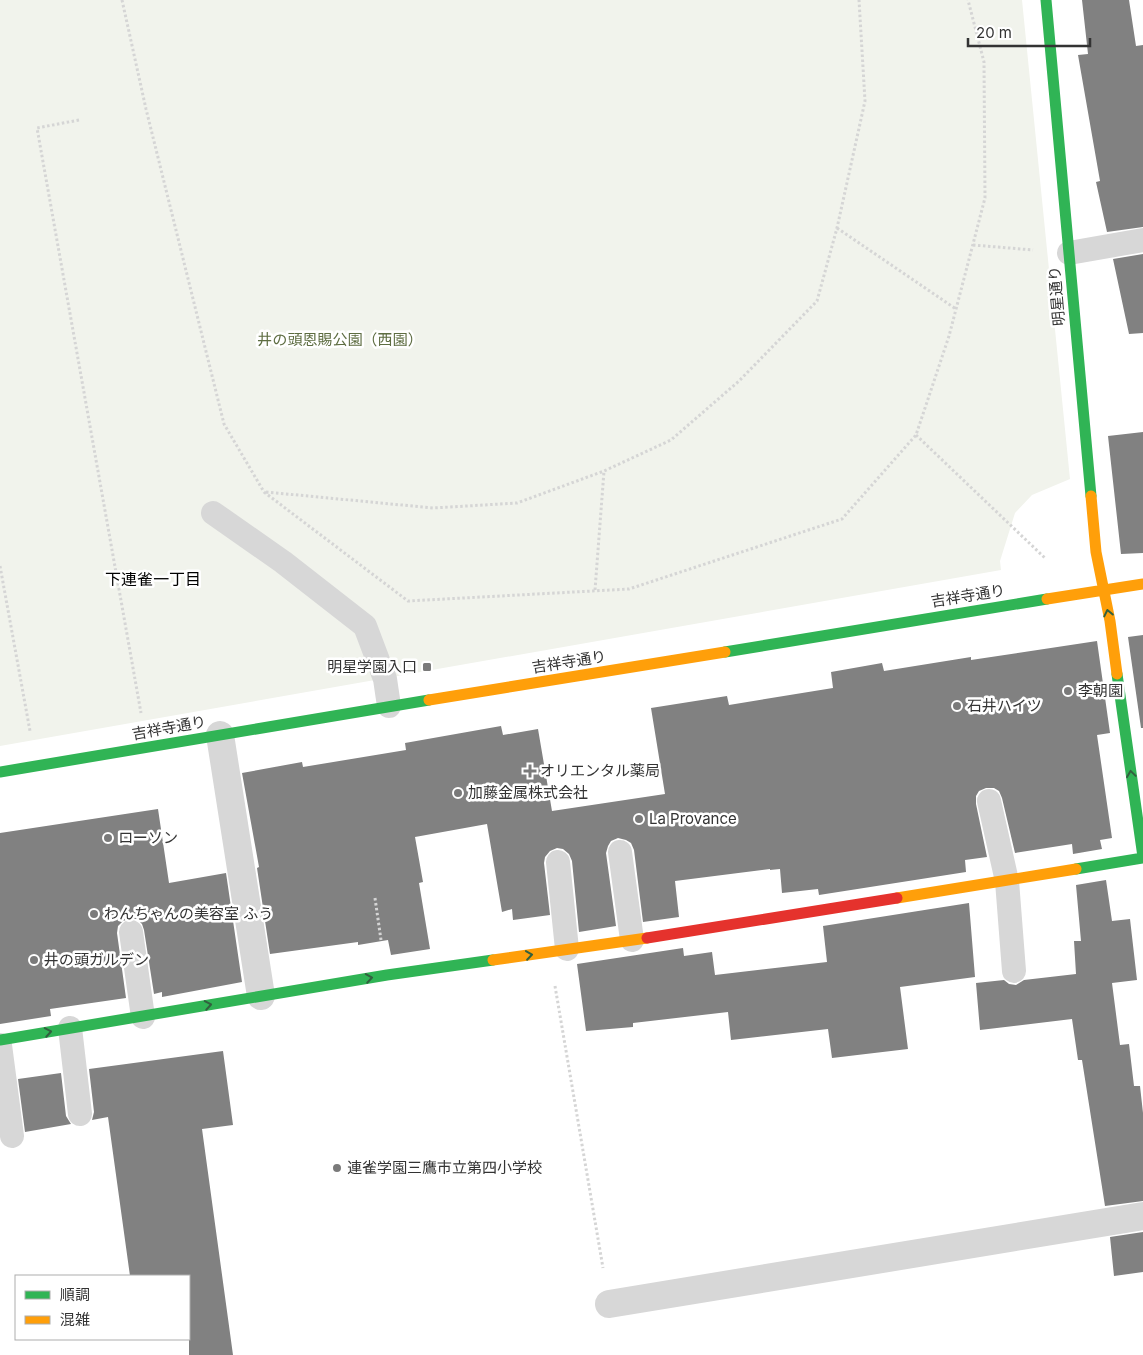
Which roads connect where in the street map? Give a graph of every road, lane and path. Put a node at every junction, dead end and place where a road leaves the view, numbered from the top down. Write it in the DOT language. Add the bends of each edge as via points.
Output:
graph roads {
  1 [pos="122,0"];
  2 [pos="859,0"];
  3 [pos="968,0"];
  4 [pos="1046,0"];
  5 [pos="79,120"];
  6 [pos="837,228"];
  7 [pos="1143,240"];
  8 [pos="973,245"];
  9 [pos="1069,253"];
  10 [pos="956,309"];
  11 [pos="916,435"];
  12 [pos="604,471"];
  13 [pos="264,492"];
  14 [pos="213,513"];
  15 [pos="1046,559"];
  16 [pos="0,566"];
  17 [pos="1143,584"];
  18 [pos="1103,589"];
  19 [pos="595,590"];
  20 [pos="388,706"];
  21 [pos="142,719"];
  22 [pos="220,735"];
  23 [pos="31,736"];
  24 [pos="1,767"];
  25 [pos="989,801"];
  26 [pos="620,852"];
  27 [pos="1143,857"];
  28 [pos="558,862"];
  29 [pos="1006,882"];
  30 [pos="375,898"];
  31 [pos="131,932"];
  32 [pos="632,940"];
  33 [pos="558,951"];
  34 [pos="1014,971"];
  35 [pos="387,975"];
  36 [pos="262,996"];
  37 [pos="143,1017"];
  38 [pos="70,1028"];
  39 [pos="0,1040"];
  40 [pos="0,1045"];
  41 [pos="80,1114"];
  42 [pos="12,1136"];
  43 [pos="1143,1216"];
  44 [pos="609,1304"];
  1 -- 13 [label="path" via="224,424"];
  2 -- 6 [label="path" via="865,101"];
  3 -- 8 [label="path" via="984,62 985,198"];
  4 -- 9 [label="street, 明星通り"];
  5 -- 21 [label="path" via="37,128"];
  6 -- 10 [label="path"];
  6 -- 12 [label="path" via="817,301 739,381 671,440"];
  7 -- 9 [label="lane"];
  8 -- 9 [label="path"];
  8 -- 10 [label="path"];
  9 -- 18 [label="street, 明星通り" via="1096,552"];
  10 -- 11 [label="path"];
  11 -- 15 [label="path"];
  11 -- 19 [label="path" via="842,518 629,589"];
  12 -- 13 [label="path" via="518,503 433,508"];
  12 -- 19 [label="path"];
  13 -- 19 [label="path" via="408,601"];
  14 -- 20 [label="lane" via="366,626 385,679"];
  16 -- 23 [label="path"];
  17 -- 18 [label="street, 吉祥寺通り"];
  18 -- 20 [label="street, 吉祥寺通り"];
  27 -- 18 [label="street, 明星通り, one-way"];
  20 -- 22 [label="street, 吉祥寺通り"];
  22 -- 24 [label="street, 吉祥寺通り"];
  22 -- 36 [label="street"];
  25 -- 29 [label="lane"];
  26 -- 32 [label="lane"];
  27 -- 29 [label="street"];
  28 -- 33 [label="lane"];
  29 -- 32 [label="street"];
  29 -- 34 [label="lane"];
  30 -- 35 [label="path"];
  31 -- 37 [label="lane"];
  32 -- 33 [label="street"];
  35 -- 33 [label="street, one-way"];
  33 -- 44 [label="path"];
  36 -- 35 [label="street, one-way"];
  37 -- 36 [label="street, one-way"];
  37 -- 38 [label="street"];
  39 -- 38 [label="street, one-way"];
  38 -- 41 [label="lane"];
  40 -- 42 [label="lane"];
  43 -- 44 [label="street"];
}
